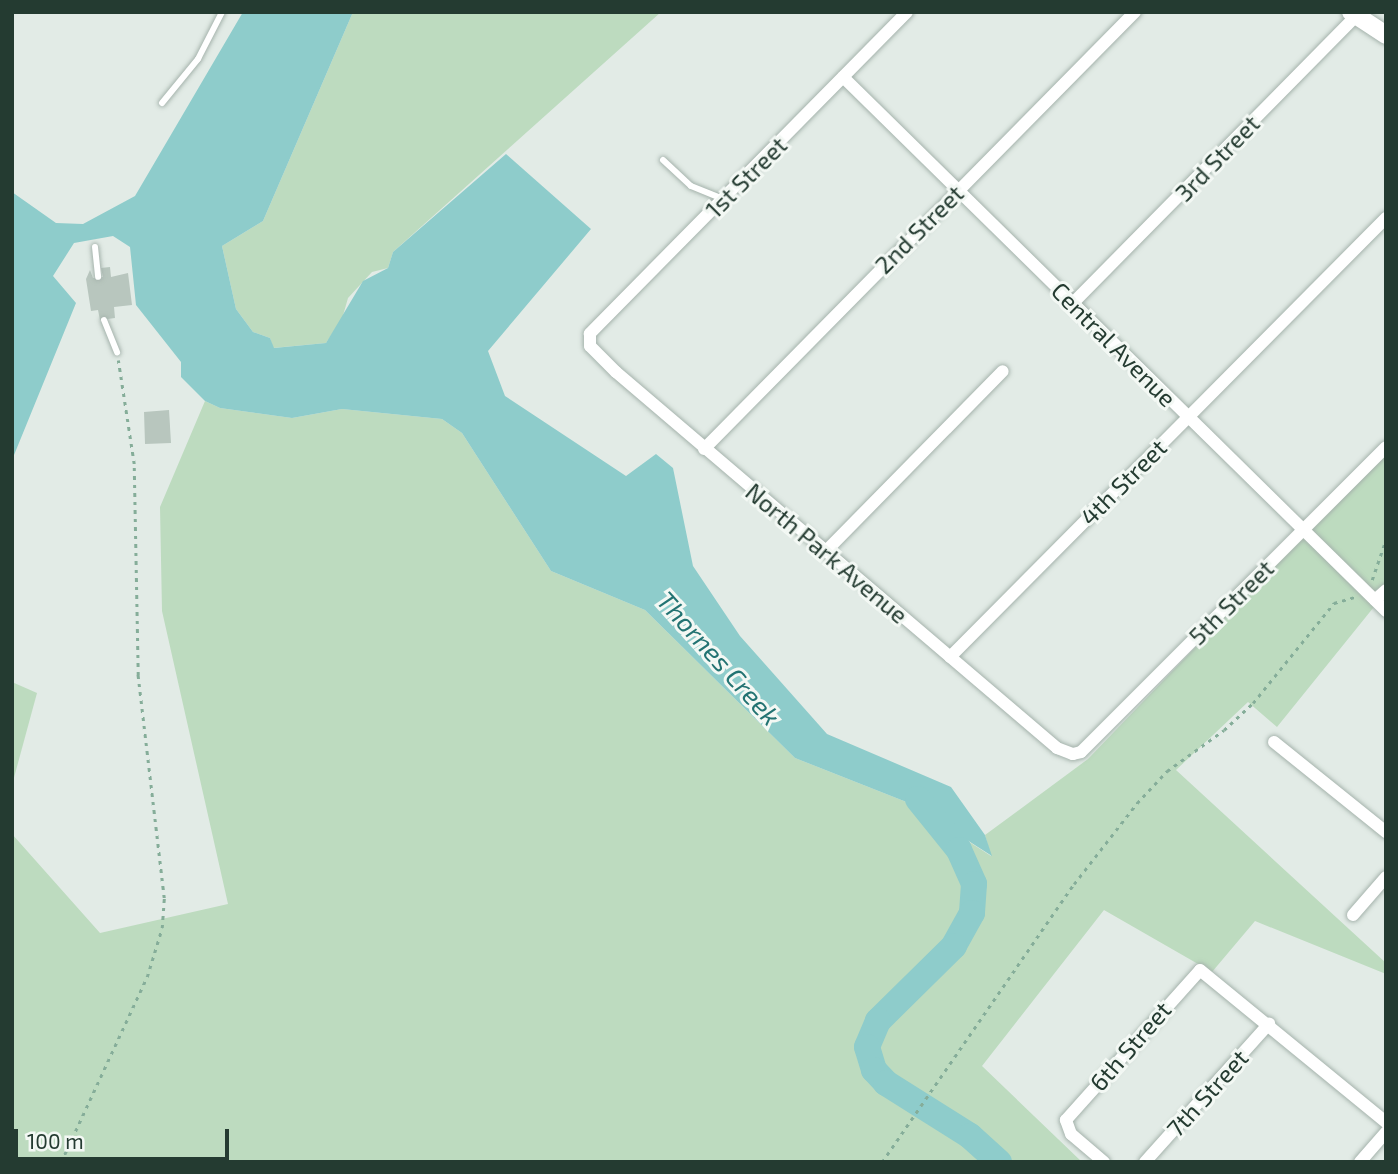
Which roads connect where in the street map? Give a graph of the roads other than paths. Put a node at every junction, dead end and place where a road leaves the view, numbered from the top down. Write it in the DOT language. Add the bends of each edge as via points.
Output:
graph roads {
  1 [pos="222,12"];
  2 [pos="907,12"];
  3 [pos="1135,12"];
  4 [pos="1356,14"];
  5 [pos="1386,35"];
  6 [pos="843,77"];
  7 [pos="162,103"];
  8 [pos="663,160"];
  9 [pos="958,190"];
  10 [pos="725,200"];
  11 [pos="1386,218"];
  12 [pos="94,247"];
  13 [pos="98,277"];
  14 [pos="1073,303"];
  15 [pos="104,320"];
  16 [pos="588,342"];
  17 [pos="117,352"];
  18 [pos="1003,371"];
  19 [pos="1187,418"];
  20 [pos="1386,447"];
  21 [pos="704,449"];
  22 [pos="1303,531"];
  23 [pos="826,551"];
  24 [pos="1386,590"];
  25 [pos="1375,600"];
  26 [pos="1386,611"];
  27 [pos="950,657"];
  28 [pos="1274,742"];
  29 [pos="1073,754"];
  30 [pos="1386,832"];
  31 [pos="1386,877"];
  32 [pos="1353,915"];
  33 [pos="1269,1024"];
  34 [pos="1386,1122"];
  35 [pos="1386,1132"];
  36 [pos="1104,1162"];
  37 [pos="1145,1162"];
  38 [pos="1360,1162"];
  1 -- 7 [label="lane" via="198,59"];
  2 -- 6 [label="street, 1st Street"];
  3 -- 9 [label="street, 2nd Street"];
  4 -- 5 [label="street"];
  4 -- 14 [label="street, 3rd Street"];
  6 -- 9 [label="street, Central Avenue"];
  6 -- 10 [label="street, 1st Street"];
  8 -- 10 [label="lane" via="691,186"];
  9 -- 14 [label="street, Central Avenue"];
  9 -- 21 [label="street, 2nd Street"];
  10 -- 16 [label="street, 1st Street" via="590,334"];
  11 -- 19 [label="street, 4th Street"];
  12 -- 13 [label="lane"];
  14 -- 19 [label="street, Central Avenue"];
  15 -- 17 [label="lane"];
  16 -- 21 [label="street, North Park Avenue"];
  18 -- 23 [label="street"];
  19 -- 22 [label="street, Central Avenue"];
  19 -- 27 [label="street, 4th Street"];
  20 -- 22 [label="street, 5th Street"];
  21 -- 23 [label="street, North Park Avenue"];
  22 -- 25 [label="street, Central Avenue"];
  22 -- 29 [label="street, 5th Street"];
  23 -- 27 [label="street, North Park Avenue"];
  24 -- 25 [label="street"];
  25 -- 26 [label="street, Central Avenue"];
  27 -- 29 [label="street, North Park Avenue" via="1058,748"];
  28 -- 30 [label="street"];
  31 -- 32 [label="street"];
  33 -- 34 [label="street"];
  33 -- 36 [label="street, 6th Street" via="1200,970 1068,1117 1066,1127"];
  33 -- 37 [label="street, 7th Street"];
  35 -- 38 [label="street"];
}
